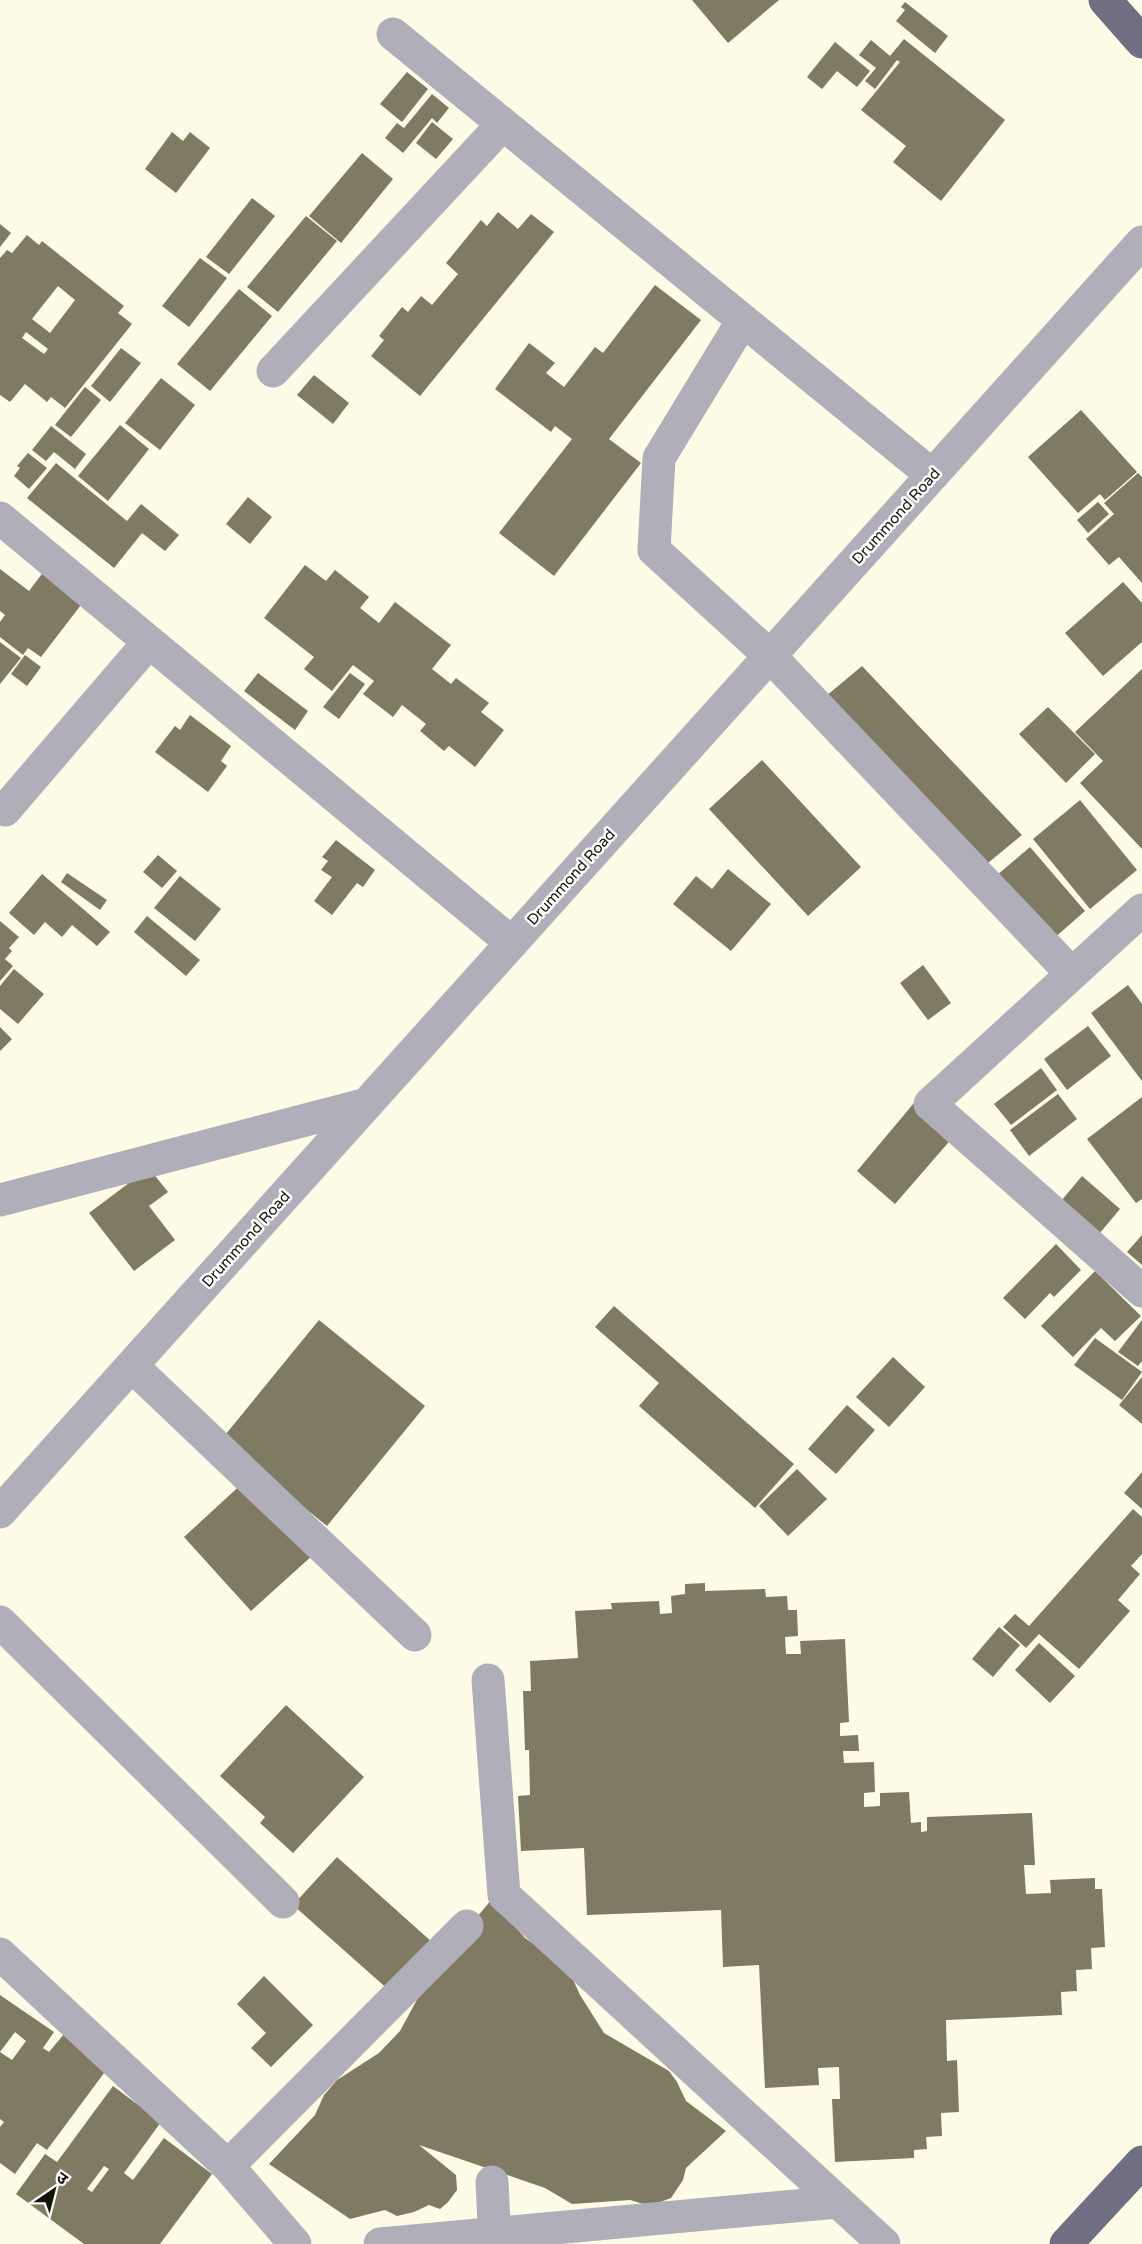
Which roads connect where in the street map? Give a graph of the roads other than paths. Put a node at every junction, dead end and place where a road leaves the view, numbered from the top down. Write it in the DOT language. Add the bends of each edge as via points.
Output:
graph roads {
  1 [pos="1105,0"];
  2 [pos="393,34"];
  3 [pos="1142,42"];
  4 [pos="503,124"];
  5 [pos="1142,242"];
  6 [pos="743,320"];
  7 [pos="273,371"];
  8 [pos="932,475"];
  9 [pos="0,518"];
  10 [pos="149,642"];
  11 [pos="770,656"];
  12 [pos="5,810"];
  13 [pos="1142,910"];
  14 [pos="512,943"];
  15 [pos="1072,974"];
  16 [pos="367,1104"];
  17 [pos="0,1200"];
  18 [pos="1142,1291"];
  19 [pos="132,1366"];
  20 [pos="0,1512"];
  21 [pos="0,1622"];
  22 [pos="415,1635"];
  23 [pos="488,1680"];
  24 [pos="283,1902"];
  25 [pos="467,1926"];
  26 [pos="0,1954"];
  27 [pos="1142,2162"];
  28 [pos="228,2166"];
  29 [pos="492,2182"];
  30 [pos="838,2202"];
  31 [pos="495,2239"];
  32 [pos="295,2244"];
  33 [pos="380,2244"];
  34 [pos="884,2244"];
  35 [pos="1066,2244"];
  1 -- 3 [label="main road"];
  2 -- 4 [label="street"];
  4 -- 6 [label="street"];
  4 -- 7 [label="street"];
  5 -- 8 [label="street, Drummond Road"];
  6 -- 8 [label="street"];
  6 -- 11 [label="street" via="659,458 654,550"];
  8 -- 11 [label="street, Drummond Road"];
  9 -- 10 [label="street"];
  10 -- 12 [label="street"];
  10 -- 14 [label="street"];
  11 -- 14 [label="street, Drummond Road"];
  11 -- 15 [label="street"];
  13 -- 15 [label="street"];
  14 -- 16 [label="street, Drummond Road"];
  15 -- 18 [label="street" via="930,1104"];
  16 -- 17 [label="street"];
  16 -- 19 [label="street, Drummond Road"];
  19 -- 20 [label="street, Drummond Road"];
  19 -- 22 [label="street"];
  21 -- 24 [label="street"];
  23 -- 30 [label="street" via="504,1895"];
  25 -- 28 [label="street"];
  26 -- 28 [label="street"];
  27 -- 35 [label="main road"];
  28 -- 32 [label="street"];
  29 -- 31 [label="street"];
  30 -- 31 [label="street"];
  30 -- 34 [label="street"];
  31 -- 33 [label="street"];
}
